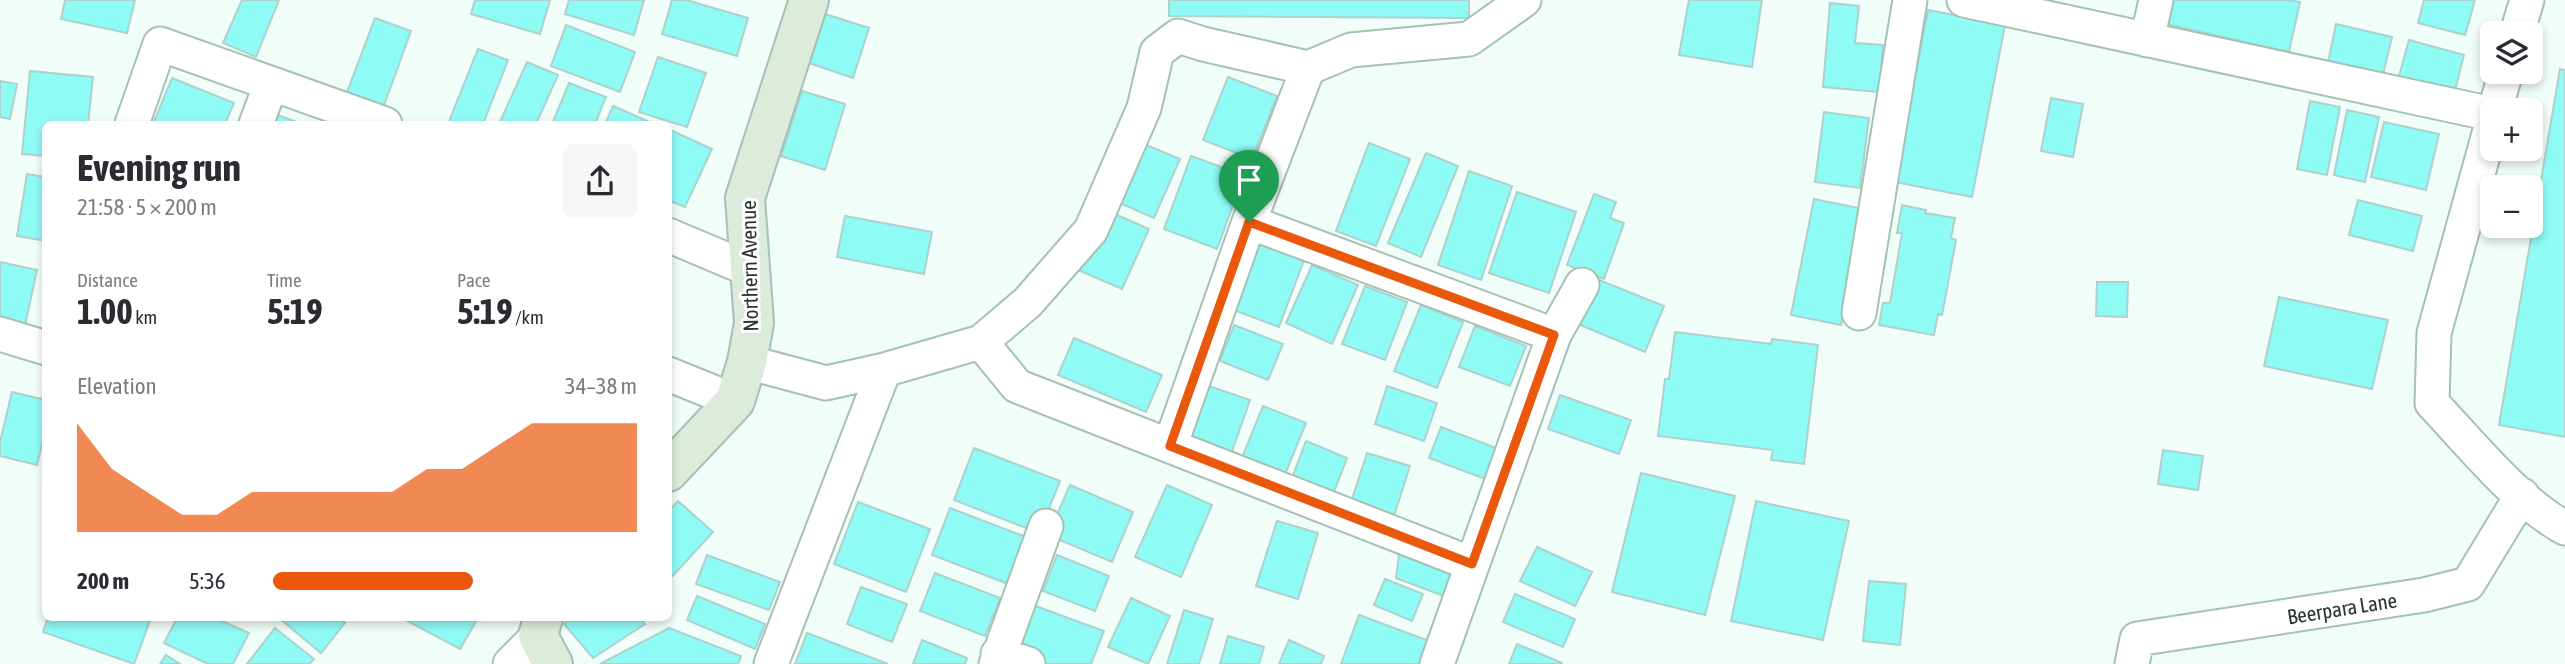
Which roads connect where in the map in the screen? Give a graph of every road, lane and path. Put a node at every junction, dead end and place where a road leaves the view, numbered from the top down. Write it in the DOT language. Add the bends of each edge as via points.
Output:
graph roads {
  1 [pos="808,0"];
  2 [pos="1524,0"];
  3 [pos="1910,0"];
  4 [pos="1964,0"];
  5 [pos="2156,0"];
  6 [pos="2527,0"];
  7 [pos="2521,21"];
  8 [pos="2147,40"];
  9 [pos="1308,68"];
  10 [pos="271,84"];
  11 [pos="2480,111"];
  12 [pos="133,121"];
  13 [pos="257,121"];
  14 [pos="376,121"];
  15 [pos="2482,161"];
  16 [pos="1249,222"];
  17 [pos="672,237"];
  18 [pos="751,270"];
  19 [pos="1582,285"];
  20 [pos="1858,313"];
  21 [pos="0,334"];
  22 [pos="1554,335"];
  23 [pos="981,342"];
  24 [pos="42,347"];
  25 [pos="747,362"];
  26 [pos="884,370"];
  27 [pos="672,376"];
  28 [pos="735,401"];
  29 [pos="1170,446"];
  30 [pos="672,468"];
  31 [pos="2522,495"];
  32 [pos="1046,526"];
  33 [pos="2565,528"];
  34 [pos="1472,564"];
  35 [pos="545,639"];
  36 [pos="1007,661"];
  37 [pos="510,664"];
  38 [pos="771,664"];
  39 [pos="1437,664"];
  40 [pos="2132,664"];
  1 -- 18 [label="street, Northern Avenue" via="746,198"];
  2 -- 9 [label="street" via="1469,39 1351,50"];
  3 -- 20 [label="street"];
  4 -- 8 [label="street"];
  5 -- 8 [label="street"];
  6 -- 7 [label="street"];
  8 -- 11 [label="street"];
  9 -- 16 [label="street"];
  9 -- 23 [label="street" via="1178,36 1157,52 1144,108 1091,230 1028,302"];
  10 -- 12 [label="street" via="160,44"];
  10 -- 13 [label="street"];
  10 -- 14 [label="street"];
  15 -- 31 [label="street" via="2434,333 2432,403"];
  16 -- 22 [label="street"];
  16 -- 29 [label="street"];
  17 -- 18 [label="street"];
  18 -- 25 [label="street, Northern Avenue" via="754,323"];
  19 -- 22 [label="street"];
  21 -- 24 [label="street"];
  22 -- 34 [label="street"];
  23 -- 26 [label="street"];
  23 -- 29 [label="street" via="1017,386"];
  25 -- 26 [label="street" via="826,383"];
  25 -- 28 [label="street, Northern Avenue"];
  26 -- 38 [label="street"];
  27 -- 28 [label="street"];
  28 -- 30 [label="street, Northern Avenue"];
  29 -- 34 [label="street"];
  31 -- 33 [label="street" via="2544,517"];
  31 -- 40 [label="street, Beerpara Lane" via="2468,584 2424,595 2137,639"];
  32 -- 36 [label="street"];
  34 -- 39 [label="street"];
  35 -- 37 [label="street"];
}
